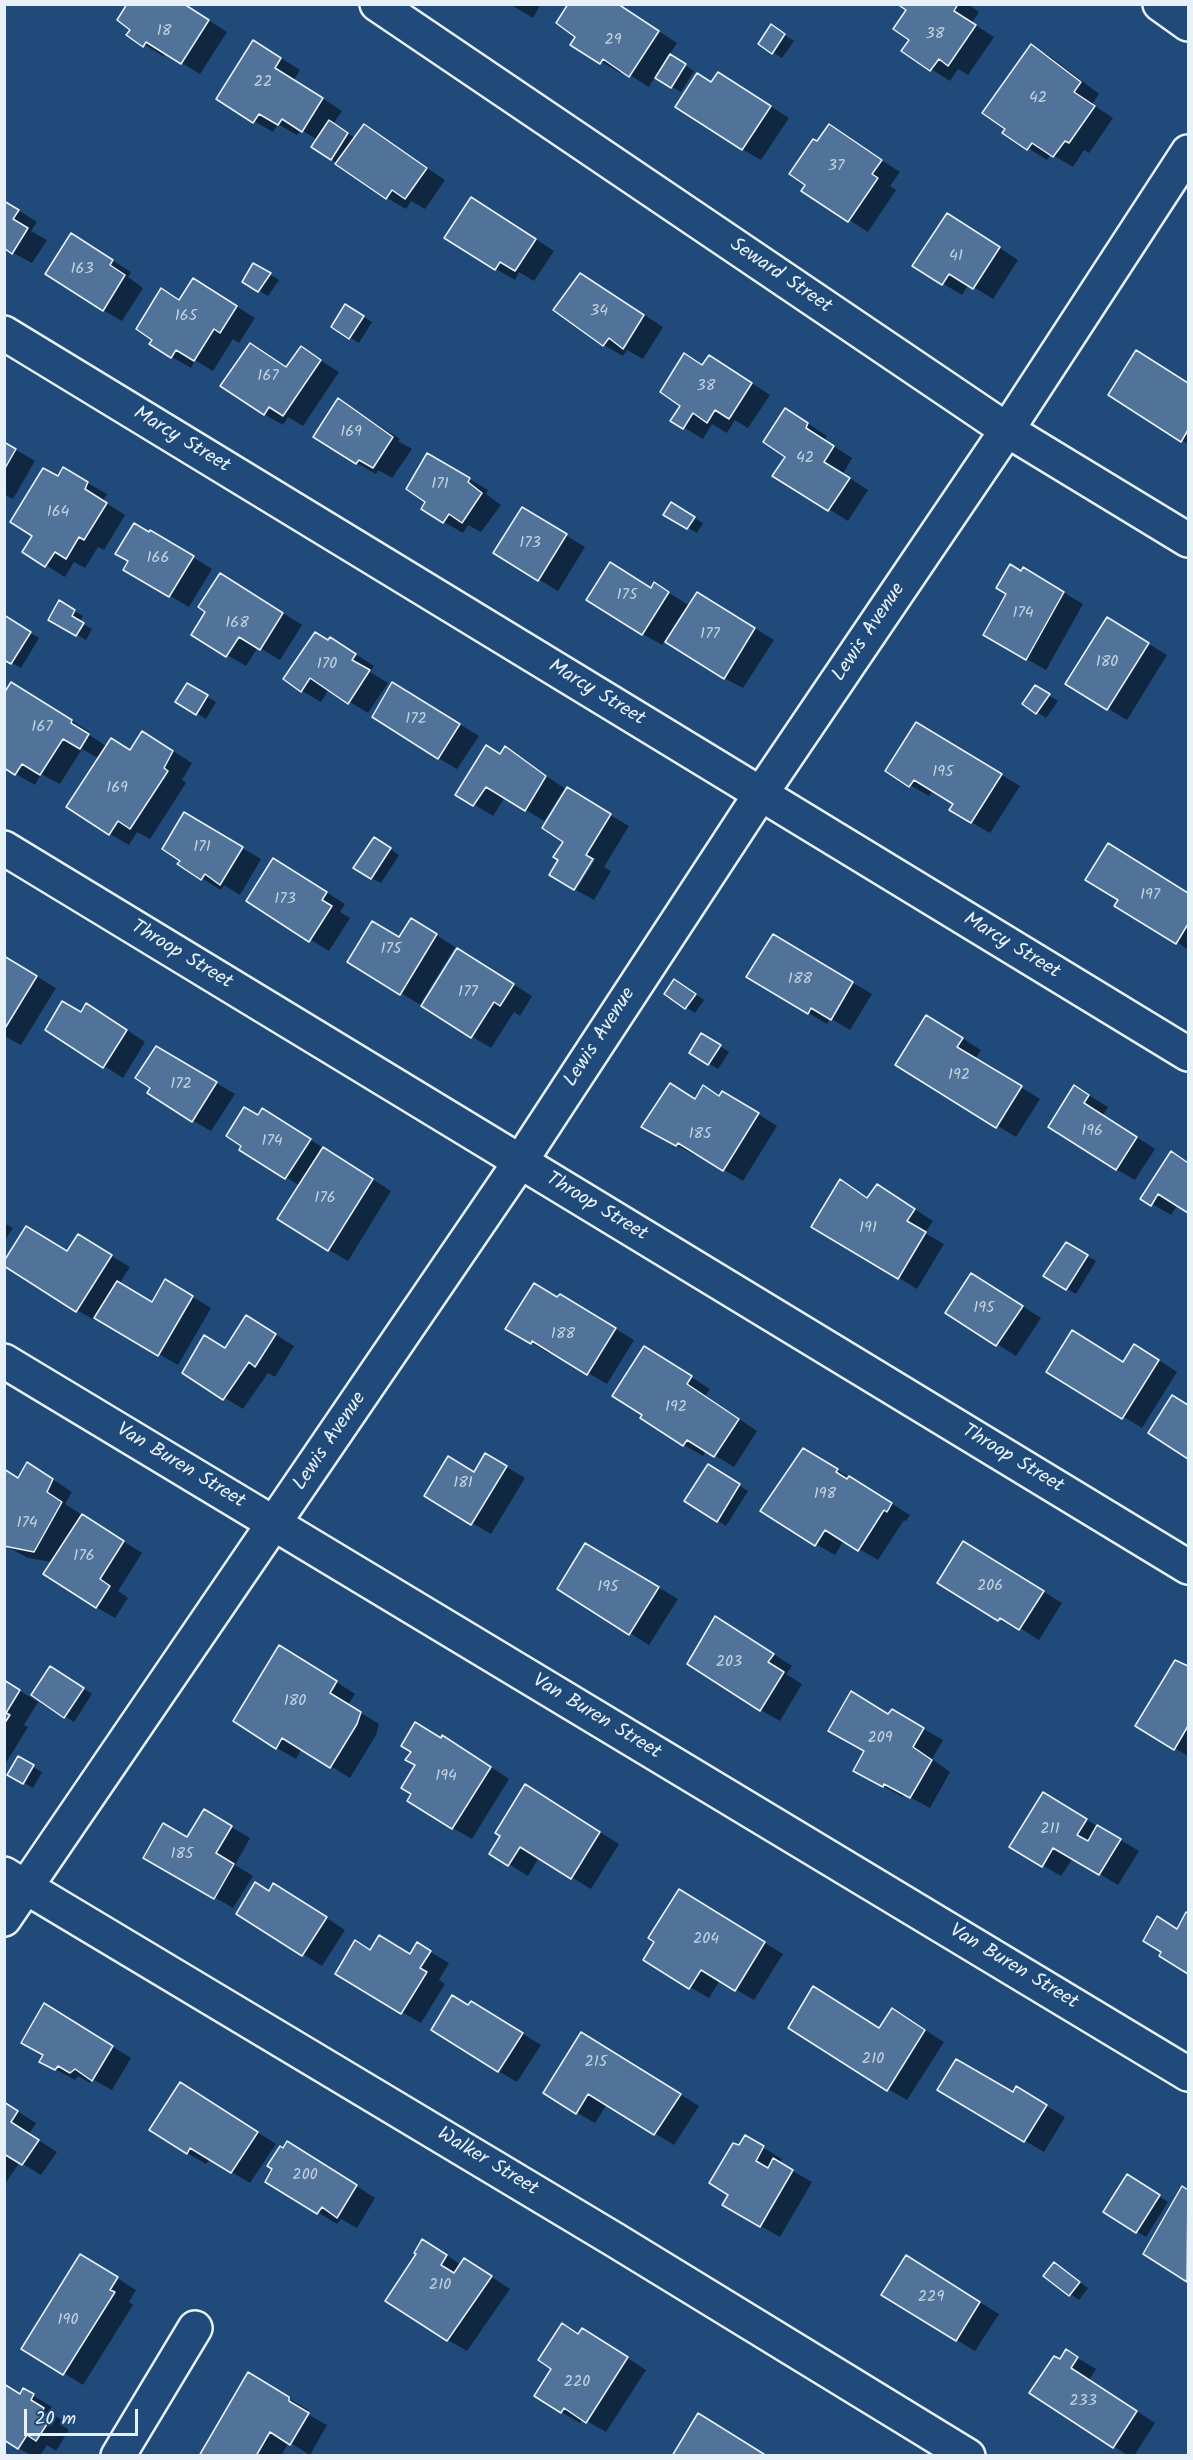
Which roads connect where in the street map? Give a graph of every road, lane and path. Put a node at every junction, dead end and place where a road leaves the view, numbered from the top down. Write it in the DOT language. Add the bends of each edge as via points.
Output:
graph roads {
  1 [pos="377,4"];
  2 [pos="1160,4"];
  3 [pos="1188,24"];
  4 [pos="1188,152"];
  5 [pos="4,333"];
  6 [pos="1007,430"];
  7 [pos="1188,540"];
  8 [pos="760,795"];
  9 [pos="4,848"];
  10 [pos="1188,1054"];
  11 [pos="520,1162"];
  12 [pos="4,1360"];
  13 [pos="275,1524"];
  14 [pos="1188,1567"];
  15 [pos="16,1880"];
  16 [pos="4,1919"];
  17 [pos="1188,2074"];
  18 [pos="195,2328"];
  19 [pos="118,2456"];
  20 [pos="968,2456"];
  1 -- 6 [label="street, Seward Street"];
  2 -- 3 [label="street"];
  4 -- 6 [label="street, Lewis Avenue"];
  5 -- 8 [label="street, Marcy Street"];
  6 -- 7 [label="street, Seward Street"];
  6 -- 8 [label="street, Lewis Avenue"];
  8 -- 10 [label="street, Marcy Street"];
  8 -- 11 [label="street, Lewis Avenue"];
  9 -- 11 [label="street, Throop Street"];
  11 -- 13 [label="street, Lewis Avenue"];
  11 -- 14 [label="street, Throop Street"];
  12 -- 13 [label="street, Van Buren Street"];
  13 -- 15 [label="street, Lewis Avenue"];
  13 -- 17 [label="street, Van Buren Street"];
  15 -- 16 [label="street, Lewis Avenue"];
  15 -- 20 [label="street, Walker Street"];
  18 -- 19 [label="street"];
}
